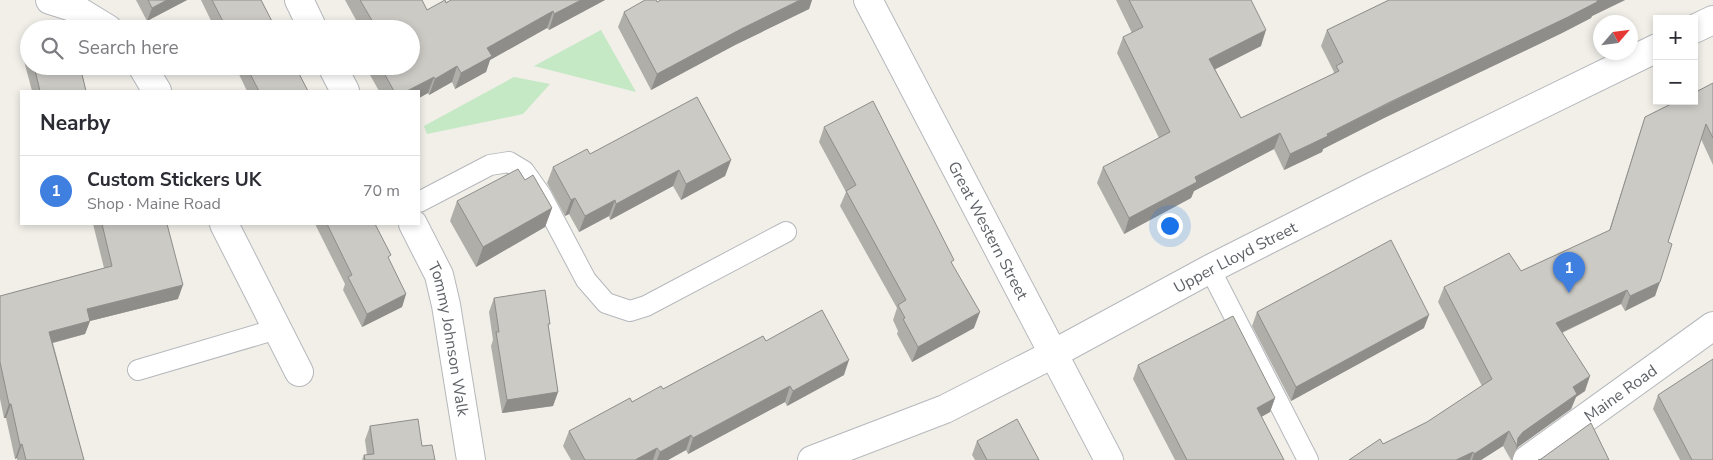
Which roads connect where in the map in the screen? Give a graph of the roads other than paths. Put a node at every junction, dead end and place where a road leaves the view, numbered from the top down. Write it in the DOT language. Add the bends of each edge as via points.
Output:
graph roads {
  1 [pos="50,0"];
  2 [pos="299,0"];
  3 [pos="868,0"];
  4 [pos="93,20"];
  5 [pos="309,20"];
  6 [pos="1713,20"];
  7 [pos="1698,28"];
  8 [pos="1653,50"];
  9 [pos="147,75"];
  10 [pos="337,75"];
  11 [pos="156,90"];
  12 [pos="344,90"];
  13 [pos="420,201"];
  14 [pos="225,225"];
  15 [pos="413,225"];
  16 [pos="786,232"];
  17 [pos="1210,269"];
  18 [pos="1713,326"];
  19 [pos="277,328"];
  20 [pos="1053,354"];
  21 [pos="138,370"];
  22 [pos="299,372"];
  23 [pos="471,460"];
  24 [pos="812,460"];
  25 [pos="1109,460"];
  26 [pos="1308,460"];
  27 [pos="1527,460"];
  1 -- 4 [label="street" via="72,7"];
  2 -- 5 [label="street"];
  3 -- 20 [label="street, Great Western Street"];
  6 -- 7 [label="street"];
  8 -- 17 [label="street, Upper Lloyd Street" via="1368,188"];
  9 -- 11 [label="street"];
  10 -- 12 [label="street"];
  13 -- 16 [label="lane" via="490,165 509,162 524,171 541,195 586,280 606,303 630,311 646,306"];
  14 -- 19 [label="street"];
  15 -- 23 [label="street, Tommy Johnson Walk" via="438,275 444,298"];
  17 -- 20 [label="street, Upper Lloyd Street"];
  17 -- 26 [label="lane"];
  18 -- 27 [label="street, Maine Road"];
  19 -- 21 [label="lane"];
  19 -- 22 [label="street"];
  20 -- 24 [label="street, Upper Lloyd Street" via="945,409"];
  20 -- 25 [label="street, Great Western Street"];
}
